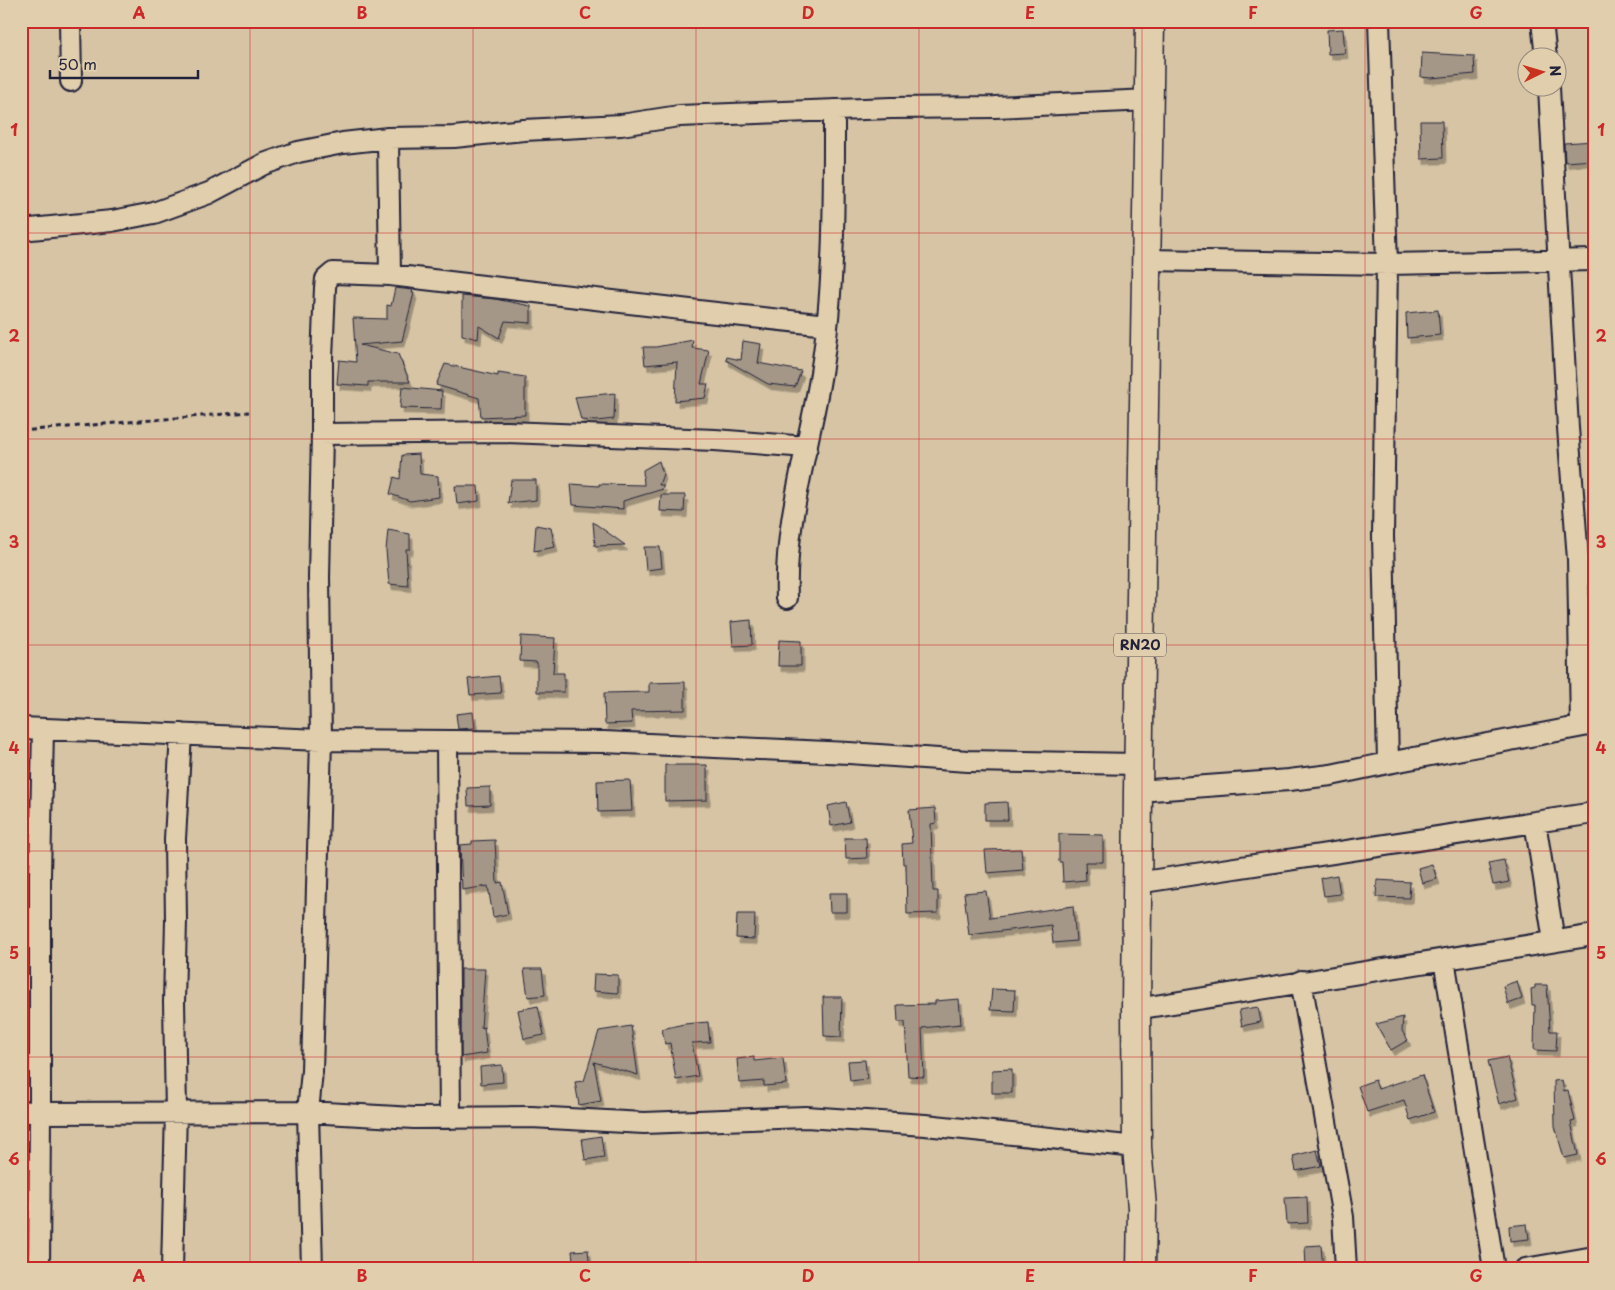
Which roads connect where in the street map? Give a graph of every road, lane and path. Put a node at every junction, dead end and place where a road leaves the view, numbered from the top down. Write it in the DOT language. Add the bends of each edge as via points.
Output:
graph roads {
  1 [pos="70,21"];
  2 [pos="1150,21"];
  3 [pos="1379,21"];
  4 [pos="1542,21"];
  5 [pos="1545,48"];
  6 [pos="71,81"];
  7 [pos="1550,98"];
  8 [pos="1150,100"];
  9 [pos="834,110"];
  10 [pos="388,138"];
  11 [pos="21,230"];
  12 [pos="1147,260"];
  13 [pos="1594,260"];
  14 [pos="1558,261"];
  15 [pos="1387,264"];
  16 [pos="390,275"];
  17 [pos="827,324"];
  18 [pos="249,412"];
  19 [pos="21,431"];
  20 [pos="322,434"];
  21 [pos="807,447"];
  22 [pos="786,598"];
  23 [pos="1588,725"];
  24 [pos="21,728"];
  25 [pos="43,729"];
  26 [pos="181,734"];
  27 [pos="321,740"];
  28 [pos="447,741"];
  29 [pos="1388,763"];
  30 [pos="1138,778"];
  31 [pos="1594,813"];
  32 [pos="1535,822"];
  33 [pos="1137,883"];
  34 [pos="1593,939"];
  35 [pos="1554,941"];
  36 [pos="1444,959"];
  37 [pos="1301,981"];
  38 [pos="1136,1009"];
  39 [pos="176,1111"];
  40 [pos="31,1112"];
  41 [pos="308,1112"];
  42 [pos="450,1118"];
  43 [pos="1137,1146"];
  44 [pos="1594,1257"];
  45 [pos="39,1269"];
  46 [pos="172,1269"];
  47 [pos="312,1269"];
  48 [pos="1141,1269"];
  49 [pos="1346,1269"];
  50 [pos="1494,1269"];
  51 [pos="1525,1269"];
  1 -- 6 [label="street"];
  2 -- 8 [label="main road, RN20"];
  3 -- 15 [label="street"];
  4 -- 5 [label="street"];
  7 -- 14 [label="street"];
  8 -- 9 [label="street"];
  8 -- 12 [label="main road, RN20"];
  9 -- 10 [label="street" via="679,116 620,125 454,137"];
  9 -- 17 [label="street"];
  10 -- 11 [label="street" via="298,152 264,164 209,193 154,213 112,221"];
  10 -- 16 [label="street"];
  12 -- 15 [label="street"];
  12 -- 30 [label="main road, RN20"];
  13 -- 14 [label="street"];
  14 -- 15 [label="street"];
  14 -- 23 [label="street"];
  15 -- 29 [label="street" via="1383,536"];
  16 -- 17 [label="street"];
  16 -- 20 [label="street" via="333,273 326,279"];
  17 -- 21 [label="street"];
  18 -- 19 [label="path"];
  20 -- 21 [label="street" via="507,432"];
  20 -- 27 [label="street" via="319,577"];
  21 -- 22 [label="street" via="789,539"];
  23 -- 29 [label="street"];
  24 -- 25 [label="street"];
  25 -- 26 [label="street"];
  25 -- 40 [label="street"];
  26 -- 27 [label="street"];
  26 -- 39 [label="street" via="175,840"];
  27 -- 28 [label="street"];
  27 -- 41 [label="street" via="312,1071"];
  28 -- 30 [label="street" via="604,742 849,753"];
  28 -- 42 [label="street"];
  29 -- 30 [label="street" via="1322,776"];
  30 -- 33 [label="main road, RN20"];
  31 -- 32 [label="street"];
  32 -- 33 [label="street"];
  32 -- 35 [label="street"];
  33 -- 38 [label="main road, RN20"];
  34 -- 35 [label="street"];
  35 -- 36 [label="street"];
  36 -- 37 [label="street"];
  36 -- 50 [label="street"];
  37 -- 38 [label="street"];
  37 -- 49 [label="street" via="1343,1217"];
  38 -- 43 [label="main road, RN20"];
  39 -- 40 [label="street"];
  39 -- 41 [label="street"];
  39 -- 46 [label="street"];
  40 -- 45 [label="street"];
  41 -- 42 [label="street"];
  41 -- 47 [label="street"];
  42 -- 43 [label="street" via="644,1123 806,1117"];
  43 -- 48 [label="main road, RN20" via="1142,1208"];
  44 -- 51 [label="street"];
}
